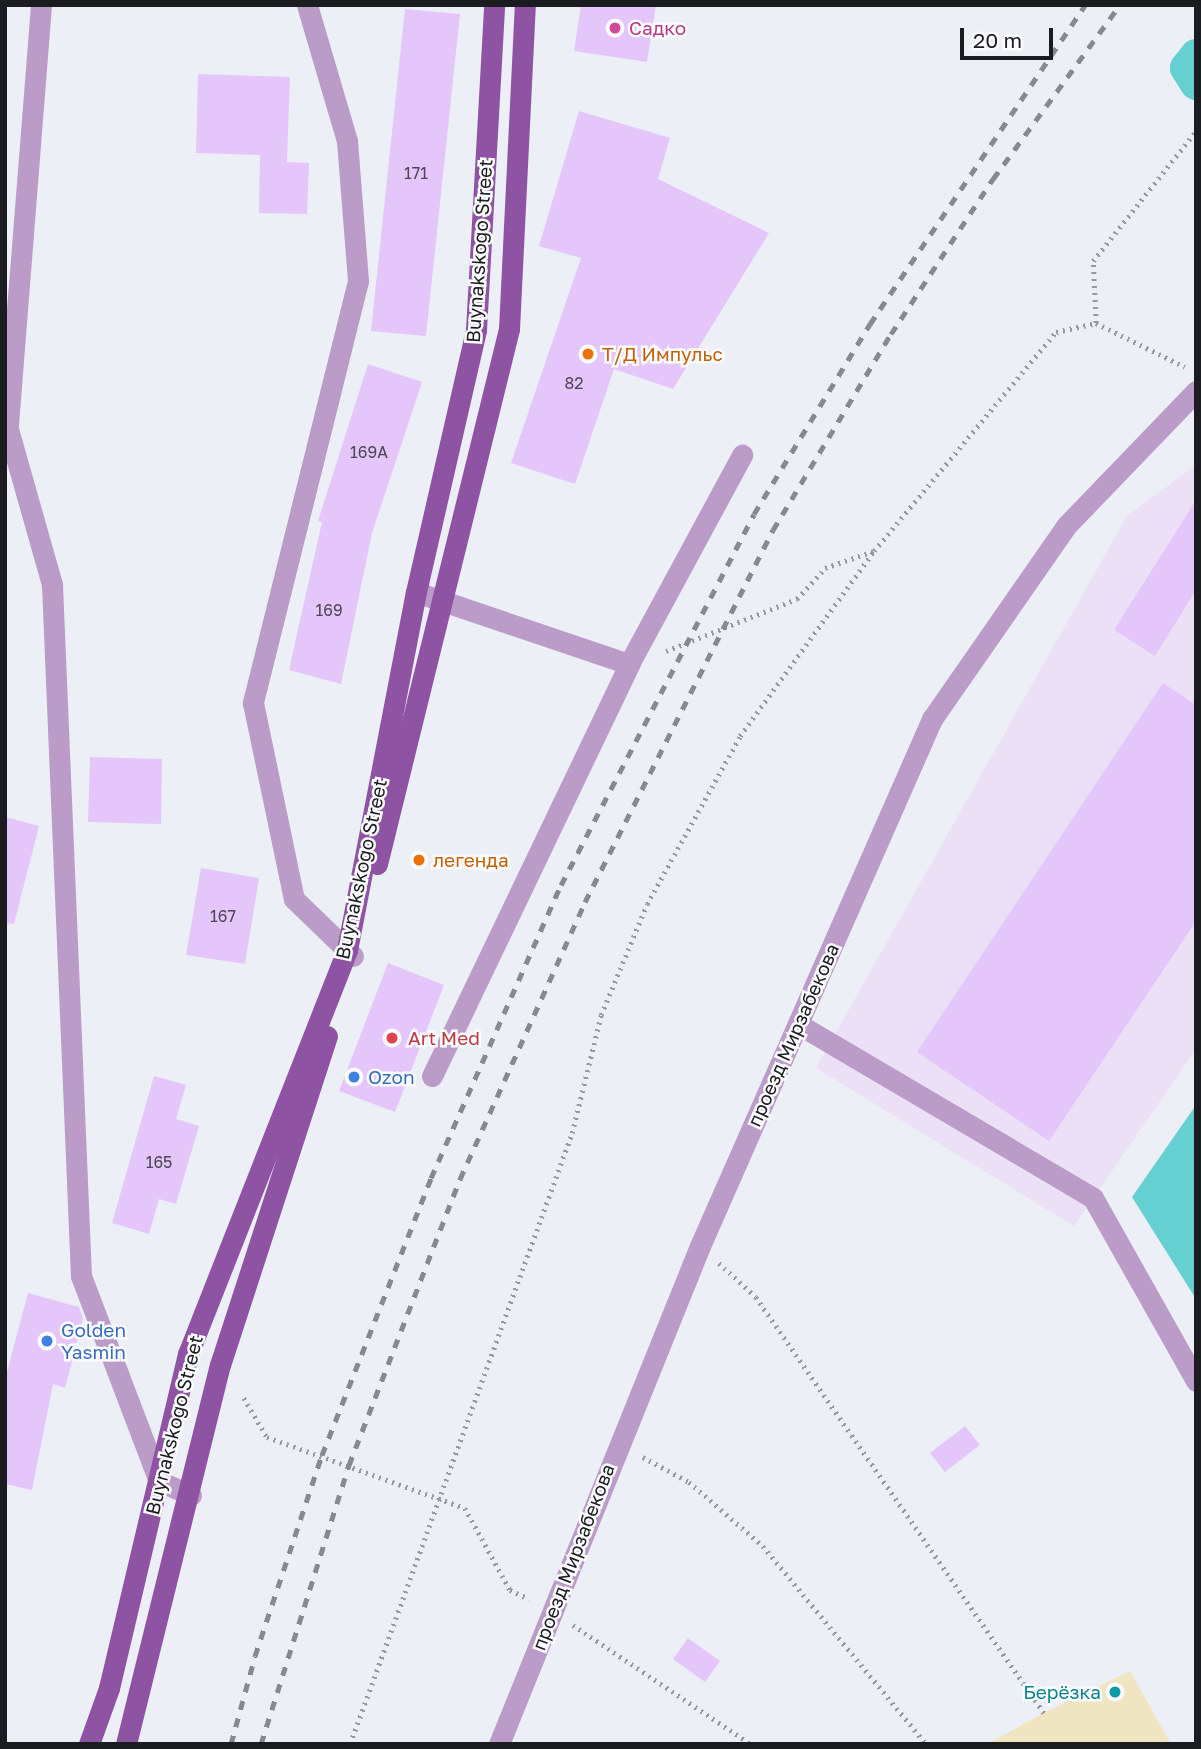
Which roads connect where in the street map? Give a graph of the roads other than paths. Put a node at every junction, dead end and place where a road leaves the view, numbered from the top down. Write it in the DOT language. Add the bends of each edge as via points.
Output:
graph roads {
  1 [pos="41,5"];
  2 [pos="307,5"];
  3 [pos="494,5"];
  4 [pos="525,5"];
  5 [pos="1196,391"];
  6 [pos="6,427"];
  7 [pos="742,455"];
  8 [pos="416,592"];
  9 [pos="444,601"];
  10 [pos="629,664"];
  11 [pos="350,953"];
  12 [pos="798,1024"];
  13 [pos="432,1076"];
  14 [pos="1196,1381"];
  15 [pos="159,1481"];
  16 [pos="191,1495"];
  17 [pos="506,1740"];
  18 [pos="89,1744"];
  19 [pos="126,1744"];
  1 -- 6 [label="street"];
  2 -- 11 [label="street" via="347,141 358,281 253,703 294,899"];
  3 -- 8 [label="main road, Buynakskogo Street" via="476,330"];
  4 -- 9 [label="main road, Buynakskogo Street" via="509,329"];
  5 -- 12 [label="street, проезд Мирзабекова" via="1067,525 932,719"];
  6 -- 15 [label="street" via="52,585 81,1276"];
  7 -- 10 [label="street"];
  8 -- 9 [label="street"];
  8 -- 11 [label="main road, Buynakskogo Street"];
  9 -- 10 [label="street"];
  9 -- 11 [label="main road, Buynakskogo Street"];
  10 -- 13 [label="street"];
  11 -- 15 [label="main road, Buynakskogo Street" via="188,1354"];
  11 -- 16 [label="main road, Buynakskogo Street" via="220,1365"];
  12 -- 14 [label="street" via="1093,1198"];
  12 -- 17 [label="street, проезд Мирзабекова" via="618,1443"];
  15 -- 16 [label="street"];
  15 -- 18 [label="main road, Buynakskogo Street" via="108,1688"];
  16 -- 19 [label="main road, Buynakskogo Street"];
}
